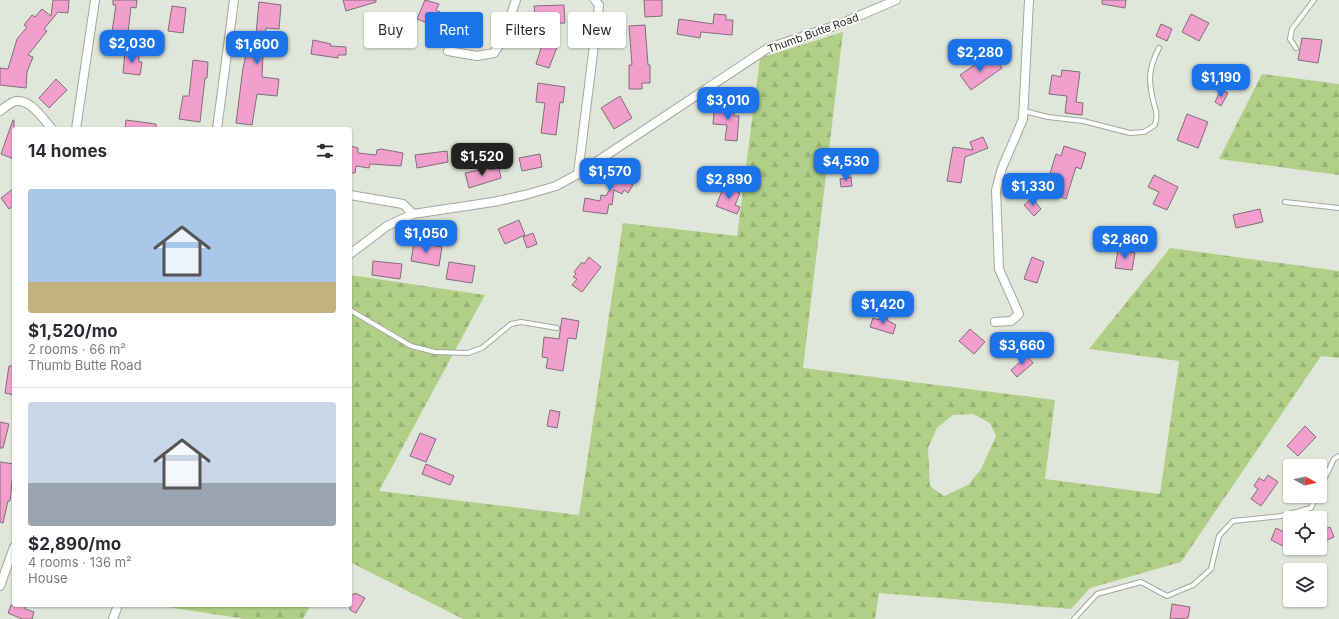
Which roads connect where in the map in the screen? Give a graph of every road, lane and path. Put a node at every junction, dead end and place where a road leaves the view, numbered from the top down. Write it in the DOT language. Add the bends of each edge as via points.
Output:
graph roads {
  1 [pos="95,0"];
  2 [pos="234,0"];
  3 [pos="516,0"];
  4 [pos="596,0"];
  5 [pos="896,0"];
  6 [pos="1029,0"];
  7 [pos="1314,0"];
  8 [pos="1159,48"];
  9 [pos="1296,48"];
  10 [pos="448,51"];
  11 [pos="0,111"];
  12 [pos="1023,111"];
  13 [pos="50,127"];
  14 [pos="76,127"];
  15 [pos="217,127"];
  16 [pos="578,174"];
  17 [pos="352,195"];
  18 [pos="1285,202"];
  19 [pos="1339,208"];
  20 [pos="413,214"];
  21 [pos="352,252"];
  22 [pos="352,311"];
  23 [pos="995,322"];
  24 [pos="557,328"];
  25 [pos="1339,456"];
  26 [pos="1327,474"];
  27 [pos="1312,503"];
  28 [pos="12,553"];
  29 [pos="0,586"];
  30 [pos="117,607"];
  31 [pos="113,619"];
  32 [pos="1074,619"];
  1 -- 14 [label="street"];
  2 -- 15 [label="street"];
  3 -- 10 [label="street" via="502,41 494,53 477,56"];
  4 -- 16 [label="street" via="599,5"];
  5 -- 16 [label="street, Thumb Butte Road" via="840,24 768,48"];
  6 -- 12 [label="street"];
  7 -- 9 [label="lane" via="1292,29 1290,39"];
  8 -- 12 [label="lane" via="1151,64 1150,82 1158,114 1155,125 1144,132 1130,133 1083,121"];
  11 -- 13 [label="street" via="14,102 22,101 28,103"];
  12 -- 23 [label="street" via="1023,120 1002,168 996,190 999,269 1019,314 1011,321"];
  16 -- 20 [label="street, Thumb Butte Road" via="556,186 525,195"];
  17 -- 20 [label="street" via="403,204"];
  18 -- 19 [label="lane"];
  20 -- 21 [label="street, Thumb Butte Road" via="387,226"];
  22 -- 24 [label="lane" via="411,346 435,352 468,353 482,348 511,324 520,322"];
  25 -- 26 [label="lane" via="1334,459"];
  27 -- 32 [label="lane" via="1310,508 1281,516 1233,520 1219,536 1210,569 1193,585 1167,596 1142,582 1097,594"];
  28 -- 29 [label="street"];
  30 -- 31 [label="street"];
}
